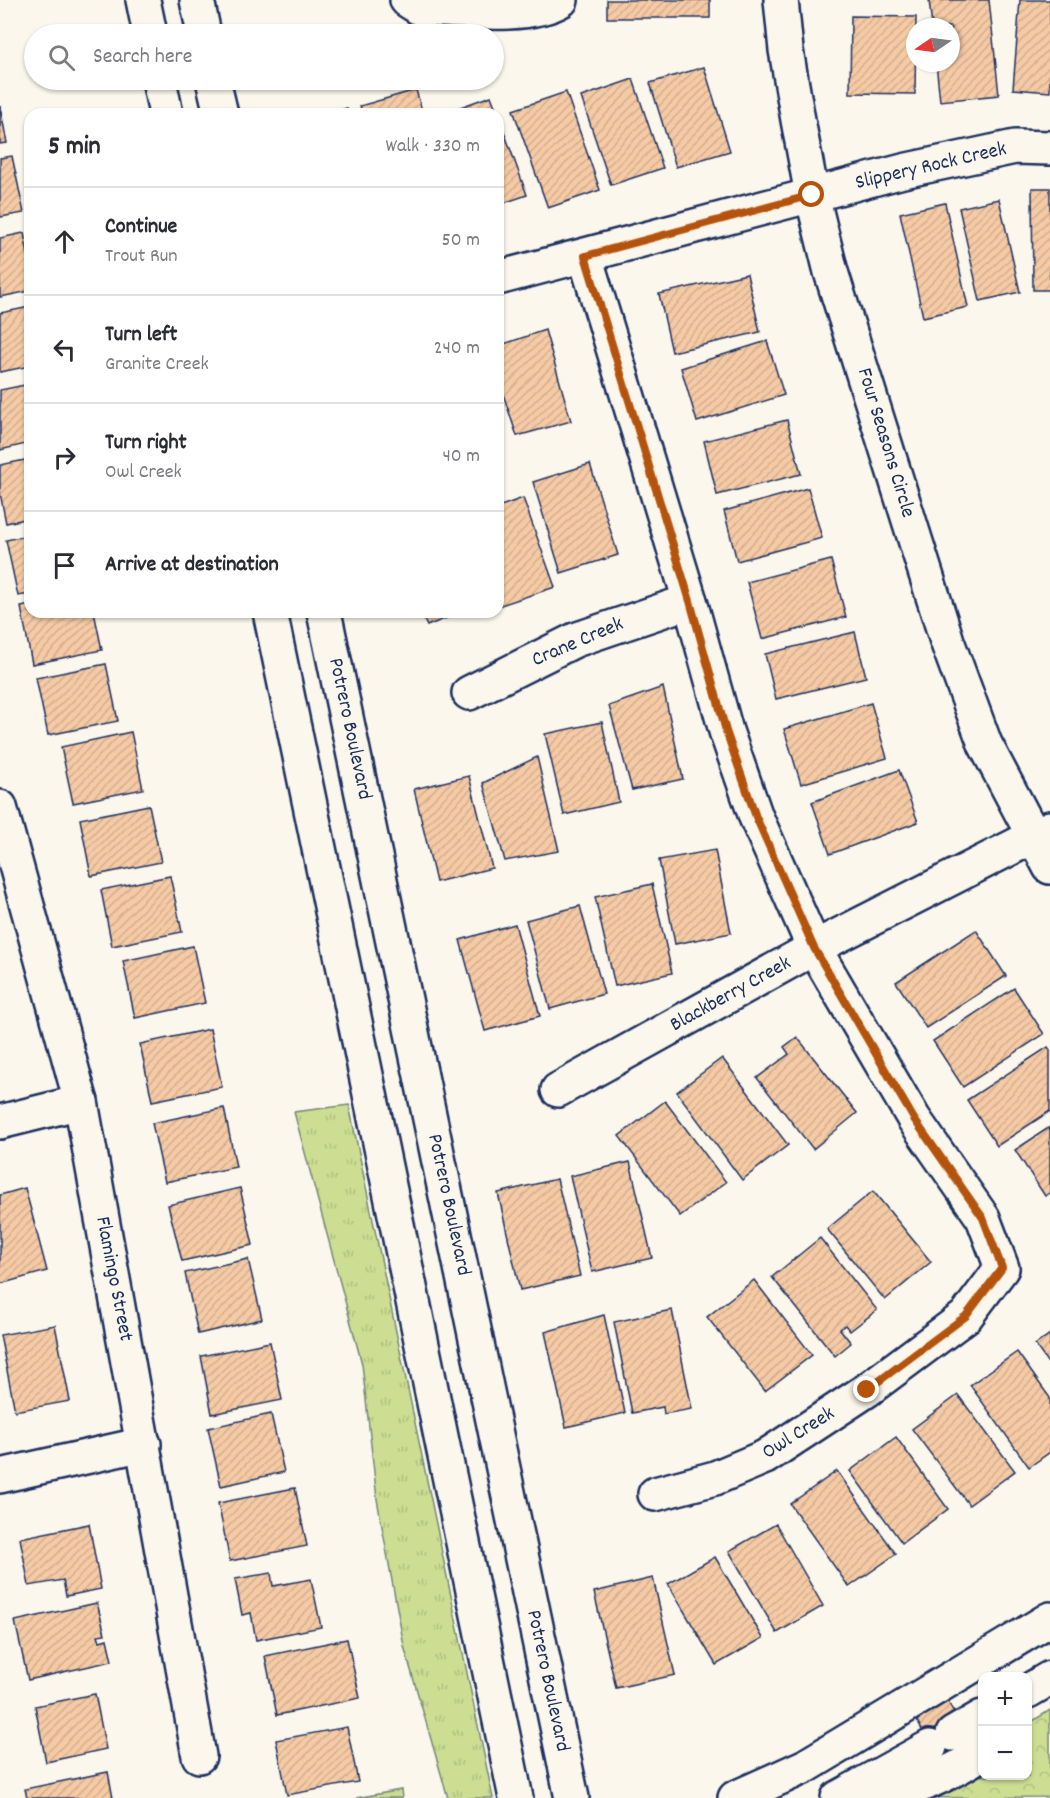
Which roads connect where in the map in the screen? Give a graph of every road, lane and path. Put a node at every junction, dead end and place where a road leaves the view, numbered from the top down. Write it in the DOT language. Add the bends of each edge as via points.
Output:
graph roads {
  1 [pos="142,0"];
  2 [pos="197,0"];
  3 [pos="407,0"];
  4 [pos="561,0"];
  5 [pos="781,0"];
  6 [pos="148,24"];
  7 [pos="202,24"];
  8 [pos="161,90"];
  9 [pos="215,90"];
  10 [pos="165,108"];
  11 [pos="220,108"];
  12 [pos="1050,147"];
  13 [pos="812,195"];
  14 [pos="585,256"];
  15 [pos="504,276"];
  16 [pos="690,601"];
  17 [pos="271,618"];
  18 [pos="325,618"];
  19 [pos="469,693"];
  20 [pos="0,807"];
  21 [pos="1041,832"];
  22 [pos="1050,867"];
  23 [pos="814,948"];
  24 [pos="558,1090"];
  25 [pos="81,1102"];
  26 [pos="0,1122"];
  27 [pos="144,1444"];
  28 [pos="0,1476"];
  29 [pos="655,1494"];
  30 [pos="1050,1619"];
  31 [pos="980,1670"];
  32 [pos="1050,1678"];
  33 [pos="1032,1689"];
  34 [pos="978,1719"];
  35 [pos="850,1739"];
  36 [pos="199,1756"];
  37 [pos="978,1756"];
  38 [pos="877,1788"];
  39 [pos="516,1798"];
  40 [pos="572,1798"];
  41 [pos="735,1798"];
  42 [pos="838,1798"];
  1 -- 6 [label="street"];
  2 -- 7 [label="street"];
  3 -- 4 [label="street" via="421,9 520,12"];
  5 -- 13 [label="street, Four Seasons Circle"];
  8 -- 10 [label="street"];
  9 -- 11 [label="street"];
  12 -- 13 [label="street, Slippery Rock Creek" via="1015,147 980,154"];
  13 -- 14 [label="street, Slippery Rock Creek"];
  13 -- 21 [label="street, Four Seasons Circle" via="831,272 947,641 985,744"];
  14 -- 15 [label="street, Slippery Rock Creek"];
  14 -- 16 [label="street"];
  16 -- 19 [label="street, Crane Creek" via="575,640"];
  16 -- 23 [label="street" via="726,731 756,817"];
  17 -- 39 [label="street"];
  18 -- 40 [label="street, Potrero Boulevard"];
  20 -- 25 [label="street, Flamingo Street"];
  21 -- 22 [label="street, Four Seasons Circle"];
  21 -- 23 [label="street, Blackberry Creek"];
  23 -- 24 [label="street, Blackberry Creek"];
  23 -- 29 [label="street, Owl Creek" via="914,1119 983,1218 1002,1268 966,1316 867,1390 765,1457 715,1478"];
  25 -- 26 [label="street"];
  25 -- 27 [label="street, Flamingo Street"];
  27 -- 28 [label="street"];
  27 -- 36 [label="street, Flamingo Street"];
  30 -- 31 [label="street"];
  31 -- 35 [label="street"];
  32 -- 33 [label="street"];
  34 -- 38 [label="street" via="941,1740"];
  35 -- 38 [label="street"];
  35 -- 41 [label="street" via="806,1766"];
  37 -- 38 [label="street" via="953,1773 902,1793"];
  38 -- 42 [label="street"];
}
